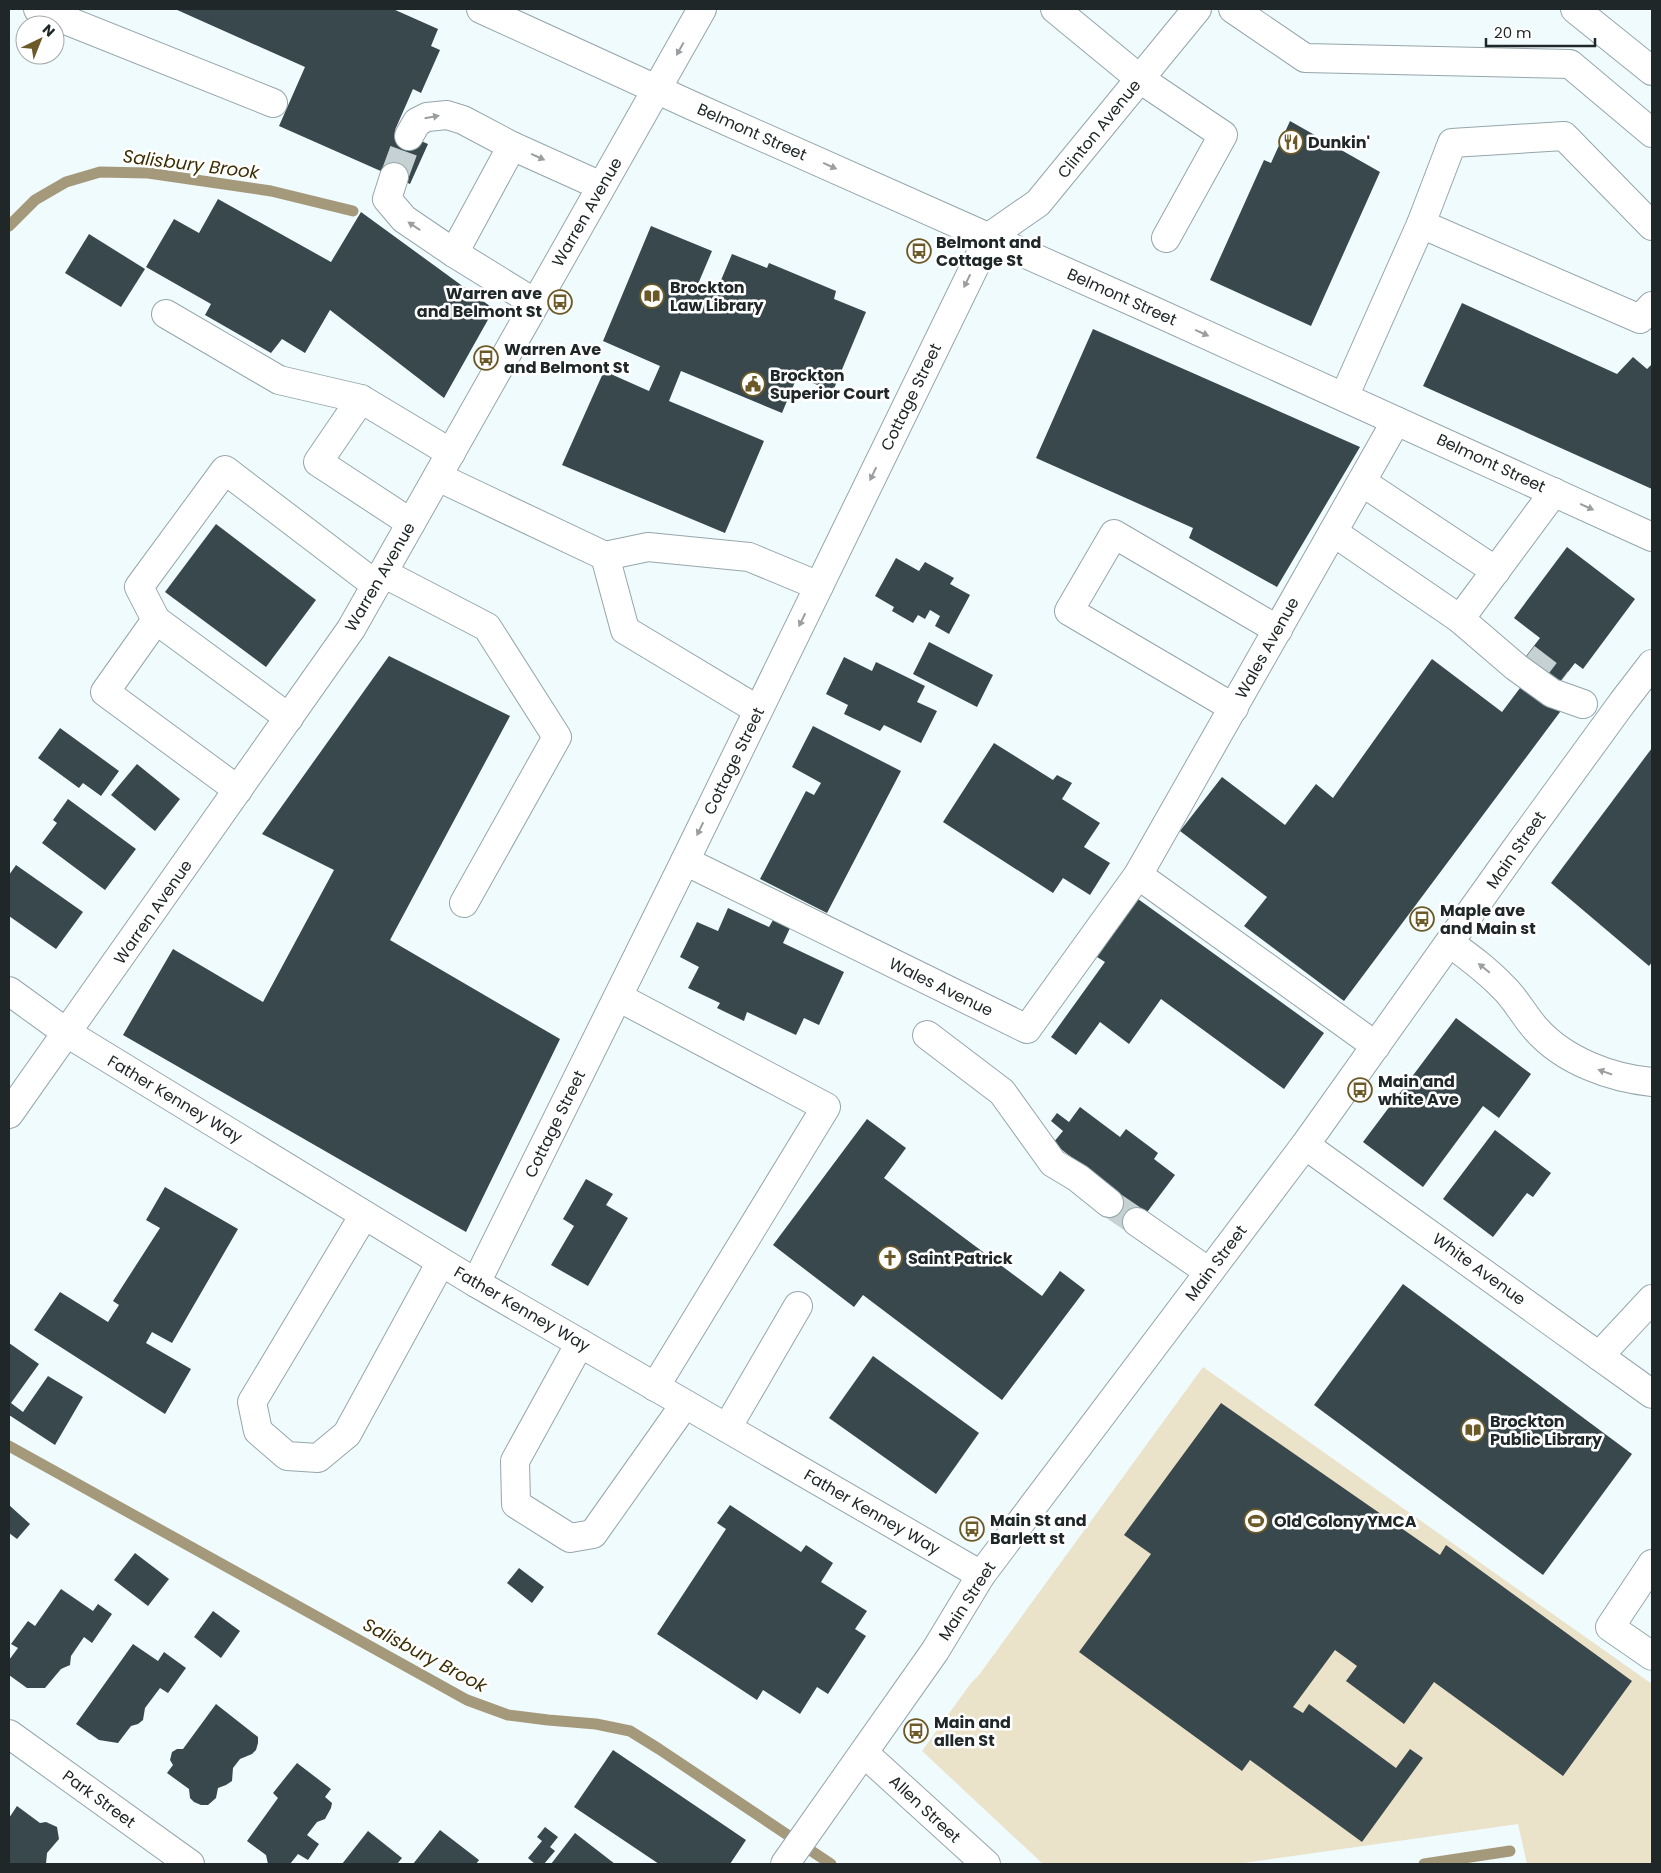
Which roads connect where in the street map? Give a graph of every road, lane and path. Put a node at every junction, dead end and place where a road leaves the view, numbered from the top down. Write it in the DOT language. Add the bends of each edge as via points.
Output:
graph roads {
  1 [pos="38,9"];
  2 [pos="481,9"];
  3 [pos="702,9"];
  4 [pos="1054,9"];
  5 [pos="1197,9"];
  6 [pos="1233,9"];
  7 [pos="1575,9"];
  8 [pos="1652,71"];
  9 [pos="1140,78"];
  10 [pos="658,90"];
  11 [pos="273,103"];
  12 [pos="1652,133"];
  13 [pos="409,136"];
  14 [pos="512,146"];
  15 [pos="394,177"];
  16 [pos="601,186"];
  17 [pos="1421,224"];
  18 [pos="1652,226"];
  19 [pos="989,237"];
  20 [pos="1166,238"];
  21 [pos="454,253"];
  22 [pos="535,303"];
  23 [pos="1652,306"];
  24 [pos="166,314"];
  25 [pos="1344,397"];
  26 [pos="361,398"];
  27 [pos="1396,420"];
  28 [pos="451,453"];
  29 [pos="438,477"];
  30 [pos="1362,482"];
  31 [pos="1554,492"];
  32 [pos="411,523"];
  33 [pos="1333,532"];
  34 [pos="1652,537"];
  35 [pos="605,556"];
  36 [pos="1496,571"];
  37 [pos="380,579"];
  38 [pos="819,586"];
  39 [pos="1460,619"];
  40 [pos="156,620"];
  41 [pos="1278,630"];
  42 [pos="1526,656"];
  43 [pos="1652,664"];
  44 [pos="1560,683"];
  45 [pos="1583,704"];
  46 [pos="1234,708"];
  47 [pos="758,710"];
  48 [pos="289,718"];
  49 [pos="1607,723"];
  50 [pos="238,790"];
  51 [pos="685,861"];
  52 [pos="1138,876"];
  53 [pos="464,903"];
  54 [pos="1450,943"];
  55 [pos="9,991"];
  56 [pos="618,997"];
  57 [pos="67,1033"];
  58 [pos="927,1035"];
  59 [pos="1376,1046"];
  60 [pos="1652,1082"];
  61 [pos="9,1114"];
  62 [pos="1305,1145"];
  63 [pos="1109,1203"];
  64 [pos="364,1215"];
  65 [pos="1137,1222"];
  66 [pos="441,1262"];
  67 [pos="1210,1272"];
  68 [pos="476,1283"];
  69 [pos="1652,1299"];
  70 [pos="798,1306"];
  71 [pos="580,1343"];
  72 [pos="1599,1356"];
  73 [pos="656,1387"];
  74 [pos="1652,1394"];
  75 [pos="685,1404"];
  76 [pos="727,1428"];
  77 [pos="1652,1564"];
  78 [pos="981,1576"];
  79 [pos="1652,1656"];
  80 [pos="9,1734"];
  81 [pos="864,1753"];
  82 [pos="981,1860"];
  83 [pos="190,1864"];
  84 [pos="785,1864"];
  1 -- 11 [label="street"];
  2 -- 10 [label="street, Belmont Street"];
  3 -- 10 [label="street, Warren Avenue, one-way"];
  4 -- 9 [label="street"];
  5 -- 9 [label="street, Clinton Avenue"];
  6 -- 12 [label="street" via="1305,58 1570,64"];
  7 -- 8 [label="street"];
  9 -- 19 [label="street, Clinton Avenue" via="1038,202"];
  9 -- 20 [label="street" via="1222,135"];
  10 -- 16 [label="street, Warren Avenue"];
  10 -- 19 [label="street, Belmont Street, one-way"];
  13 -- 14 [label="street, one-way" via="417,122 427,117 447,115"];
  14 -- 16 [label="street, one-way"];
  14 -- 21 [label="street"];
  21 -- 15 [label="street, one-way" via="404,219 387,199"];
  16 -- 22 [label="street, Warren Avenue"];
  17 -- 18 [label="street" via="1452,143 1564,136"];
  17 -- 23 [label="street" via="1640,319"];
  17 -- 25 [label="street"];
  19 -- 25 [label="street, Belmont Street, one-way"];
  19 -- 38 [label="street, Cottage Street, one-way"];
  21 -- 22 [label="street"];
  22 -- 28 [label="street, Warren Avenue"];
  24 -- 26 [label="street" via="280,380"];
  25 -- 27 [label="street, Belmont Street"];
  26 -- 28 [label="street"];
  26 -- 32 [label="street" via="318,462"];
  27 -- 30 [label="street, Wales Avenue"];
  27 -- 31 [label="street, Belmont Street"];
  28 -- 29 [label="street, Warren Avenue"];
  29 -- 32 [label="street, Warren Avenue"];
  29 -- 35 [label="street"];
  30 -- 33 [label="street, Wales Avenue"];
  30 -- 36 [label="street"];
  31 -- 34 [label="street, Belmont Street, one-way"];
  31 -- 36 [label="street"];
  32 -- 37 [label="street, Warren Avenue"];
  33 -- 39 [label="street"];
  33 -- 41 [label="street, Wales Avenue"];
  35 -- 38 [label="street" via="648,547 749,557"];
  35 -- 47 [label="street" via="625,630"];
  36 -- 39 [label="street"];
  37 -- 40 [label="street" via="225,470 139,587"];
  37 -- 48 [label="street, Warren Avenue" via="352,629"];
  37 -- 53 [label="street" via="487,626 557,737"];
  38 -- 47 [label="street, Cottage Street, one-way"];
  39 -- 42 [label="street"];
  39 -- 45 [label="street" via="1552,693"];
  40 -- 48 [label="street"];
  40 -- 50 [label="street" via="104,692"];
  41 -- 46 [label="street, Wales Avenue"];
  41 -- 46 [label="street" via="1114,534 1069,610"];
  43 -- 49 [label="street, Main Street"];
  44 -- 45 [label="street"];
  45 -- 49 [label="street"];
  46 -- 52 [label="street, Wales Avenue"];
  47 -- 51 [label="street, Cottage Street, one-way"];
  48 -- 50 [label="street, Warren Avenue"];
  49 -- 54 [label="street, Main Street"];
  50 -- 57 [label="street, Warren Avenue"];
  51 -- 52 [label="street, Wales Avenue" via="1027,1029"];
  51 -- 56 [label="street, Cottage Street"];
  52 -- 59 [label="street"];
  54 -- 59 [label="street, Main Street"];
  60 -- 54 [label="street, one-way" via="1606,1073 1574,1059 1537,1031 1486,970"];
  55 -- 57 [label="street, Father Kenney Way"];
  56 -- 68 [label="street, Cottage Street"];
  56 -- 73 [label="street" via="826,1107"];
  57 -- 61 [label="street, Warren Avenue"];
  57 -- 64 [label="street, Father Kenney Way"];
  58 -- 63 [label="street" via="1002,1092 1053,1163"];
  59 -- 62 [label="street, Main Street"];
  62 -- 67 [label="street, Main Street"];
  62 -- 72 [label="street, White Avenue"];
  64 -- 66 [label="street, Father Kenney Way"];
  64 -- 66 [label="street" via="252,1402 258,1431 287,1456 318,1458 347,1434"];
  65 -- 67 [label="street"];
  66 -- 68 [label="street, Father Kenney Way"];
  67 -- 78 [label="street, Main Street"];
  68 -- 71 [label="street, Father Kenney Way"];
  69 -- 72 [label="street"];
  70 -- 76 [label="street"];
  71 -- 73 [label="street, Father Kenney Way"];
  71 -- 75 [label="street" via="515,1461 516,1504 570,1538 593,1534"];
  72 -- 74 [label="street, White Avenue"];
  73 -- 75 [label="street, Father Kenney Way"];
  75 -- 76 [label="street, Father Kenney Way"];
  76 -- 78 [label="street, Father Kenney Way"];
  77 -- 79 [label="street" via="1610,1627"];
  78 -- 81 [label="street, Main Street" via="935,1651"];
  80 -- 83 [label="street, Park Street"];
  81 -- 82 [label="street, Allen Street"];
  81 -- 84 [label="street, Main Street"];
}
